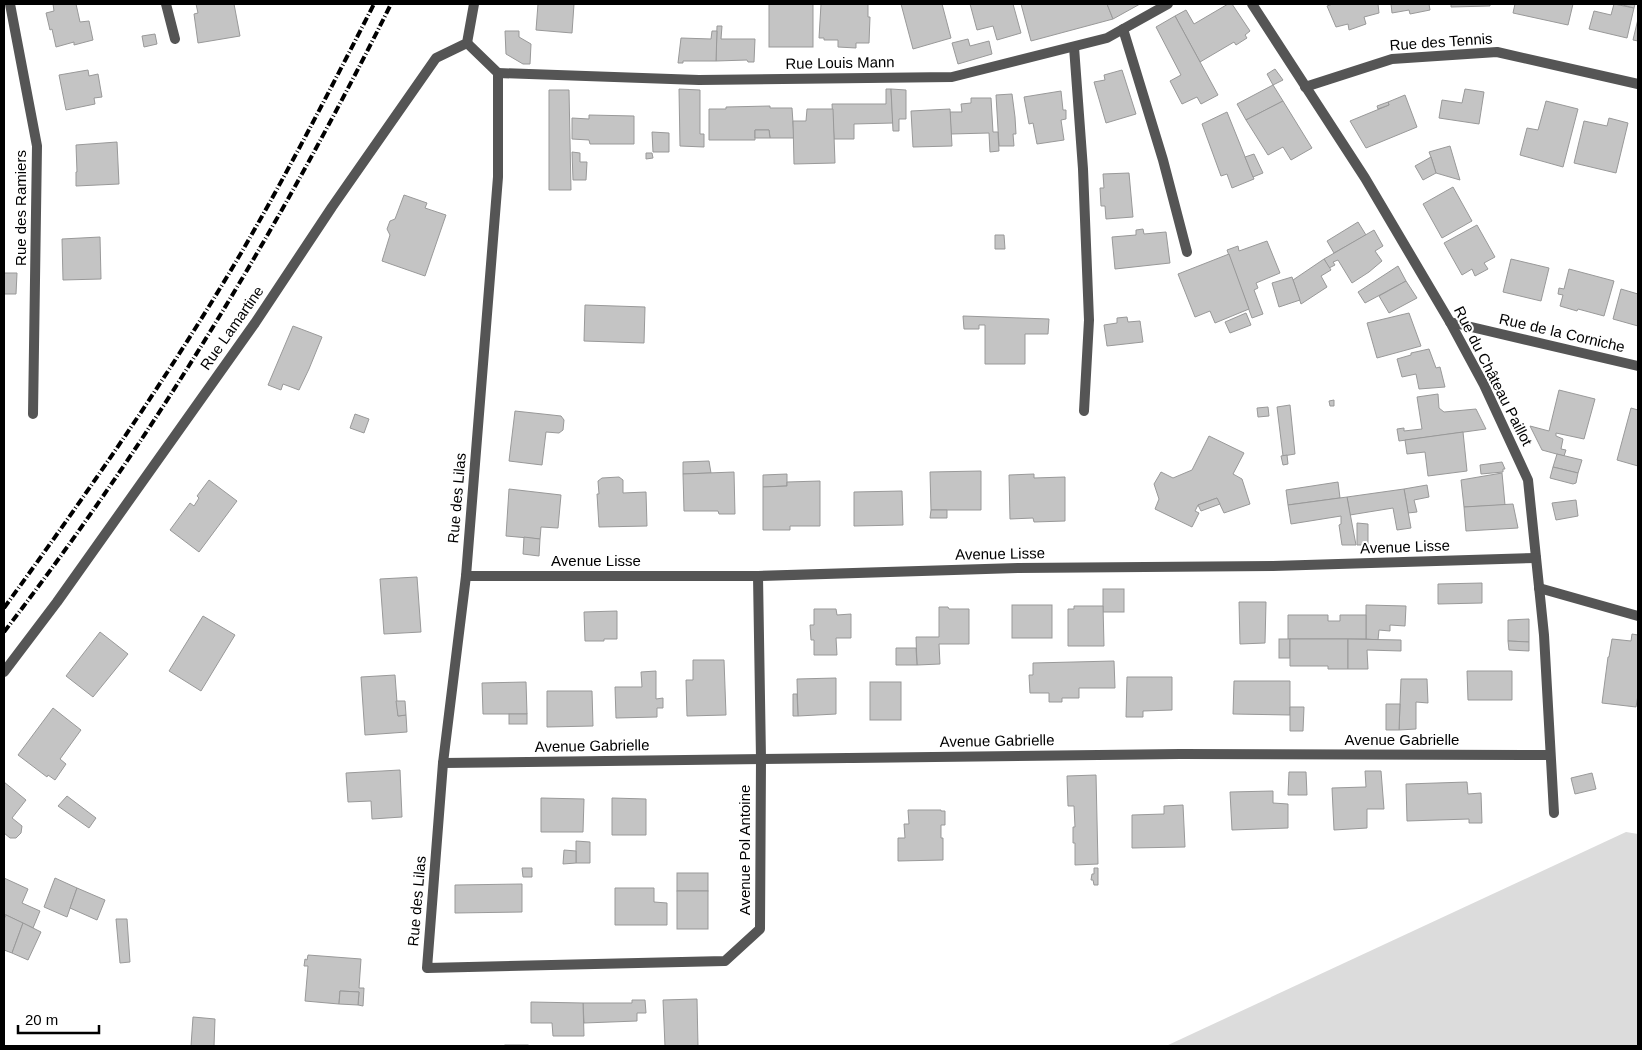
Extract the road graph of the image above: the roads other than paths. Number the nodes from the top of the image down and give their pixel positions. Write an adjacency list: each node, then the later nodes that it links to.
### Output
1 (10, 4): 17 (street, Rue des Ramiers)
2 (166, 4): 7 (street)
3 (474, 4): 8 (street)
4 (1168, 4): 6 (street, Rue Louis Mann)
5 (1252, 4): 12 (street, Rue du Château Paillot)
6 (1123, 29): 9 (street, Rue Louis Mann); 13 (street)
7 (175, 39)
8 (467, 43): 10 (street); 23 (street, Rue Lamartine)
9 (1074, 47): 10 (street, Rue Louis Mann); 16 (street)
10 (498, 73): 19 (street, Rue des Lilas)
11 (1638, 84): 12 (street, Rue des Tennis)
12 (1306, 87): 14 (street, Rue du Château Paillot)
13 (1187, 252)
14 (1450, 322): 15 (street, Rue de la Corniche); 18 (street, Rue du Château Paillot)
15 (1638, 366)
16 (1084, 411)
17 (33, 414)
18 (1536, 558): 20 (street, Avenue Lisse); 21 (street, Rue du Château Paillot)
19 (466, 576): 20 (street, Avenue Lisse); 26 (street, Rue des Lilas)
20 (758, 576): 25 (street, Avenue Pol Antoine)
21 (1539, 588): 22 (street); 24 (street, Rue du Château Paillot)
22 (1638, 616)
23 (4, 672)
24 (1550, 755): 25 (street, Avenue Gabrielle); 27 (street, Rue du Château Paillot)
25 (761, 759): 26 (street, Avenue Gabrielle); 28 (street, Avenue Pol Antoine)
26 (444, 763): 28 (street, Rue des Lilas)
27 (1554, 813)
28 (427, 968)

